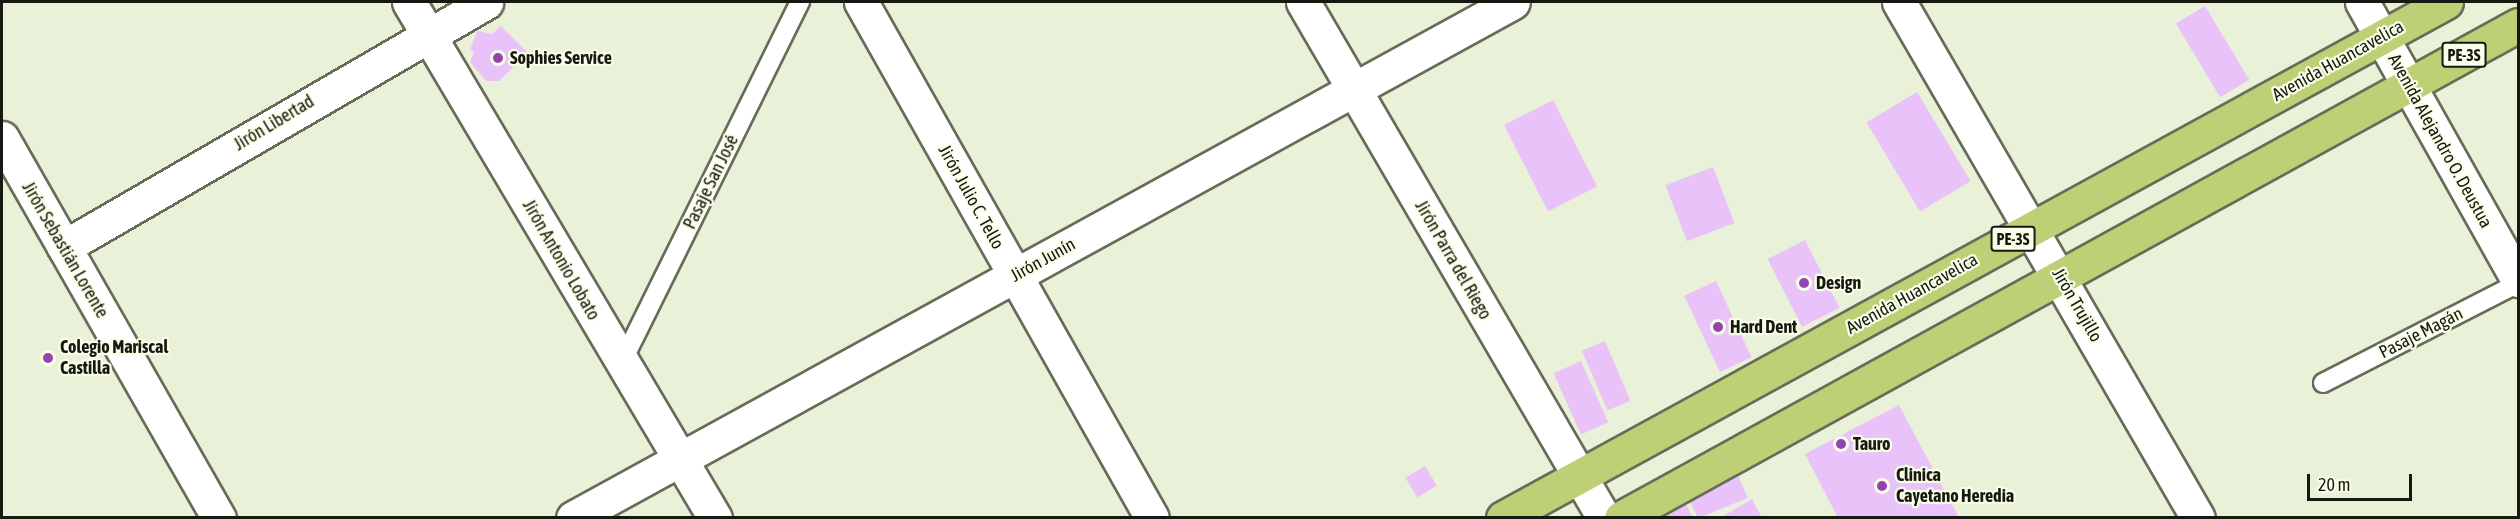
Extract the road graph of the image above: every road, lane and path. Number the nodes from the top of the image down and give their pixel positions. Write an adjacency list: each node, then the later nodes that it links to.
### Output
1 (409, 2): 11 (street, Jirón Antonio Lobato)
2 (486, 2): 11 (street, Jirón Libertad)
3 (800, 2): 21 (lane, Pasaje San José)
4 (861, 2): 18 (street, Jirón Julio C. Tello)
5 (1303, 2): 14 (street, Jirón Parra del Riego)
6 (1513, 2): 14 (street, Jirón Junín)
7 (2362, 2): 12 (street, Avenida Alejandro O. Deustua)
8 (2446, 2): 12 (highway, Avenida Huancavelica / PE-3S)
9 (1906, 4): 16 (street, Jirón Trujillo)
10 (2518, 25): 13 (highway, PE-3S)
11 (427, 32): 17 (street, Jirón Libertad); 21 (street, Jirón Antonio Lobato)
12 (2382, 37): 13 (street, Avenida Alejandro O. Deustua); 16 (highway, Avenida Huancavelica / PE-3S)
13 (2409, 86): 19 (highway, PE-3S); 20 (street, Avenida Alejandro O. Deustua)
14 (1354, 89): 18 (street, Jirón Junín); 24 (street, Jirón Parra del Riego)
15 (2, 138): 17 (street, Jirón Sebastián Lorente)
16 (2033, 228): 19 (street, Jirón Trujillo); 24 (highway, Avenida Huancavelica / PE-3S)
17 (64, 247): 25 (street, Jirón Sebastián Lorente)
18 (1015, 275): 23 (street, Jirón Junín); 28 (street, Jirón Julio C. Tello)
19 (2062, 279): 31 (highway, PE-3S); 32 (street, Jirón Trujillo)
20 (2518, 281): 22 (lane, Pasaje Magán)
21 (622, 362): 23 (street, Jirón Antonio Lobato)
22 (2323, 383)
23 (680, 459): 26 (street, Jirón Junín); 27 (street, Jirón Antonio Lobato)
24 (1580, 476): 29 (highway, Avenida Huancavelica / PE-3S); 30 (street, Jirón Parra del Riego)
25 (219, 518)
26 (573, 518)
27 (715, 518)
28 (1152, 518)
29 (1503, 518)
30 (1604, 518)
31 (1621, 518)
32 (2198, 518)

